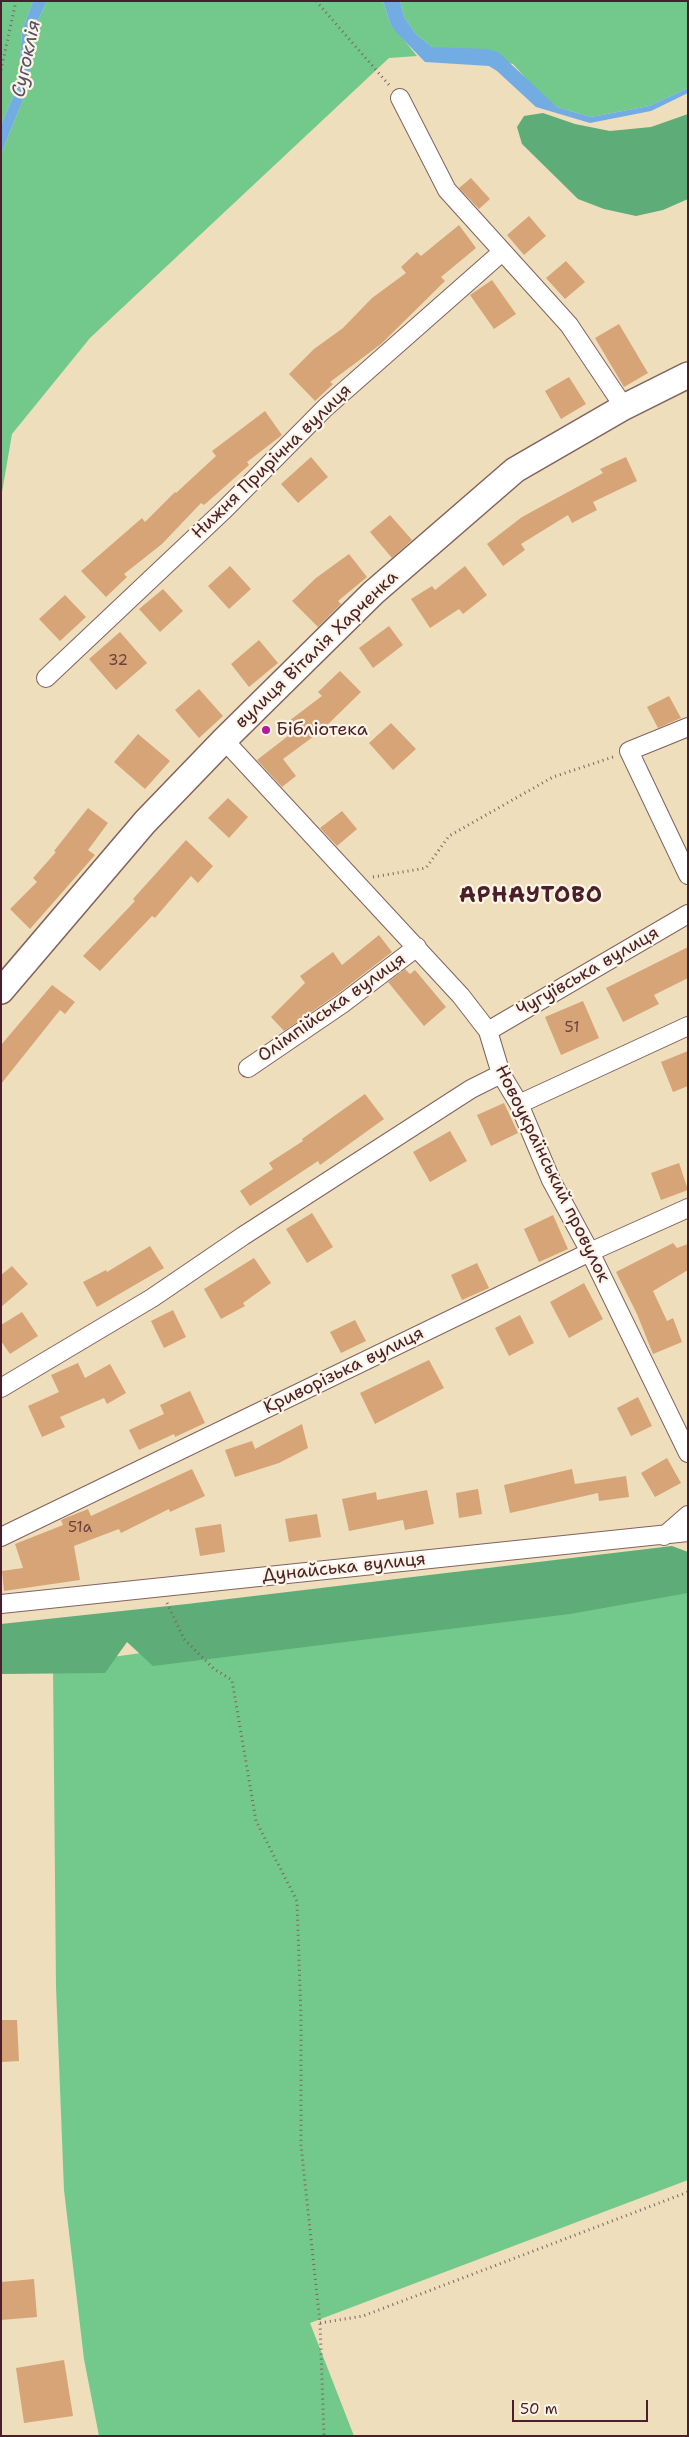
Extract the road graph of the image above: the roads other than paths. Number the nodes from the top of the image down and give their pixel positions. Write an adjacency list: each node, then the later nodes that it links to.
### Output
1 (400, 98): 2 (street)
2 (502, 252): 4 (street); 5 (street, Нижня Прирічна вулиця)
3 (688, 375): 4 (street, вулиця Віталія Харченка)
4 (624, 407): 7 (street, вулиця Віталія Харченка)
5 (46, 678)
6 (688, 727): 8 (street)
7 (224, 740): 10 (street, Новоукраїнський провулок); 11 (street, вулиця Віталія Харченка)
8 (688, 875)
9 (688, 914): 13 (street, Чугуївська вулиця)
10 (416, 947): 13 (street, Новоукраїнський провулок); 14 (street, Олімпійська вулиця)
11 (1, 991)
12 (688, 1026): 16 (street)
13 (488, 1031): 15 (street, Новоукраїнський провулок)
14 (248, 1068)
15 (501, 1074): 16 (street, Новоукраїнський провулок); 19 (street)
16 (519, 1104): 18 (street, Новоукраїнський провулок)
17 (688, 1208): 18 (street, Криворізька вулиця)
18 (590, 1252): 20 (street, Новоукраїнський провулок); 24 (street, Криворізька вулиця)
19 (1, 1388)
20 (688, 1454)
21 (688, 1515): 23 (street)
22 (688, 1532): 23 (street, Дунайська вулиця)
23 (664, 1536): 25 (street, Дунайська вулиця)
24 (1, 1537)
25 (1, 1604)

